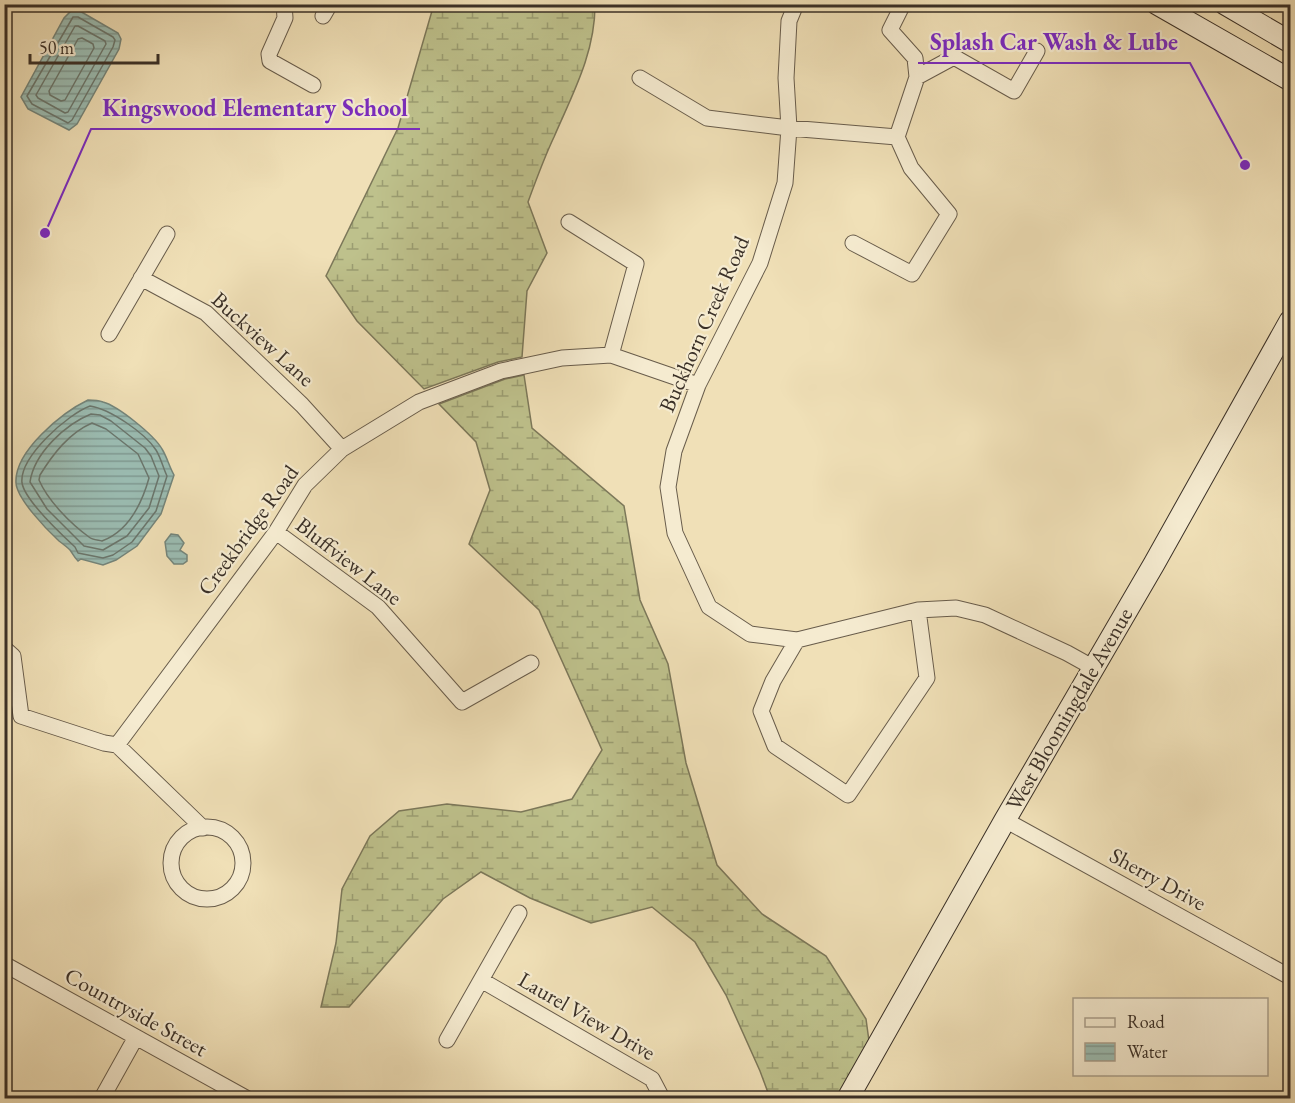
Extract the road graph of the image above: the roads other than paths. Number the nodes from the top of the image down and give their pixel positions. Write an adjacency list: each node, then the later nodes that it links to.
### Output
1 (284, 4): 11 (street)
2 (796, 4): 12 (street, Buckhorn Creek Road)
3 (903, 4): 8 (street)
4 (1157, 4): 10 (main road)
5 (1225, 4): 6 (main road)
6 (1290, 42)
7 (1037, 51): 8 (street)
8 (917, 76): 13 (street)
9 (640, 78): 12 (street)
10 (1290, 80)
11 (313, 85)
12 (789, 128): 13 (street); 21 (street, Buckhorn Creek Road)
13 (897, 137): 16 (street)
14 (569, 222): 20 (street)
15 (166, 234): 17 (street)
16 (853, 243)
17 (141, 278): 19 (street); 22 (street, Buckview Lane)
18 (1290, 321): 28 (main road, West Bloomingdale Avenue)
19 (109, 334)
20 (611, 355): 21 (street, Creekbridge Road); 22 (street, Creekbridge Road)
21 (698, 385): 25 (street, Buckhorn Creek Road)
22 (342, 449): 23 (street, Creekbridge Road)
23 (276, 532): 27 (street, Bluffview Lane); 29 (street, Creekbridge Road)
24 (918, 610): 25 (street, Buckhorn Creek Road); 25 (street); 28 (street, Buckhorn Creek Road)
25 (797, 640)
26 (4, 648): 29 (street)
27 (531, 663)
28 (1094, 668): 30 (main road, West Bloomingdale Avenue)
29 (117, 745): 31 (street)
30 (1005, 820): 34 (street, Sherry Drive); 41 (main road, West Bloomingdale Avenue)
31 (203, 828): 31 (street)
32 (519, 913): 35 (street)
33 (4, 964): 36 (street, Countryside Street)
34 (1290, 977)
35 (481, 980): 37 (street); 40 (street, Laurel View Drive)
36 (136, 1037): 38 (street); 39 (street, Countryside Street)
37 (447, 1040)
38 (102, 1098)
39 (246, 1098)
40 (662, 1098)
41 (848, 1098)

